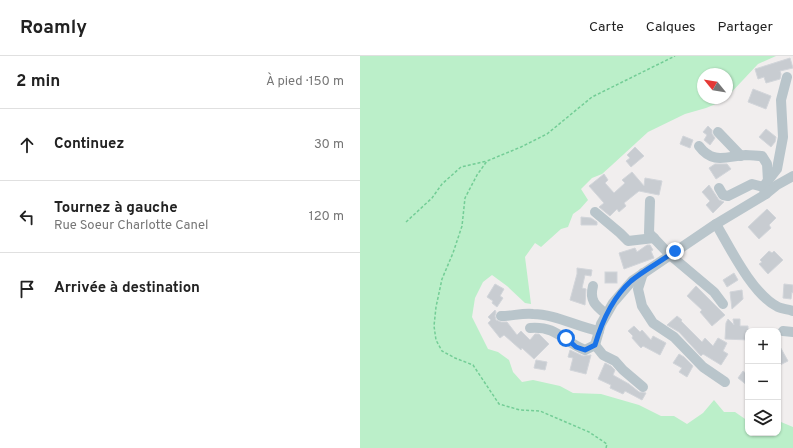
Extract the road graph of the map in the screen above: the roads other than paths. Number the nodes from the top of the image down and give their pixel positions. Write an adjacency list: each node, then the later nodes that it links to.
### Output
1 (787, 77): 6 (street)
2 (718, 132): 4 (street)
3 (699, 146): 4 (street)
4 (741, 156): 6 (street)
5 (793, 176): 6 (street)
6 (766, 187): 7 (street); 10 (street)
7 (719, 188)
8 (650, 201): 11 (street)
9 (595, 212): 11 (street)
10 (716, 224): 12 (street); 16 (street)
11 (654, 238): 12 (street)
12 (670, 255): 13 (street); 15 (street)
13 (643, 273): 17 (street); 24 (street)
14 (592, 286): 17 (street)
15 (723, 304)
16 (793, 310)
17 (606, 314): 20 (street)
18 (501, 316): 20 (street)
19 (530, 328): 23 (street)
20 (599, 331): 23 (street)
21 (782, 331): 22 (street)
22 (793, 332)
23 (595, 345): 25 (street)
24 (725, 382)
25 (643, 387)

